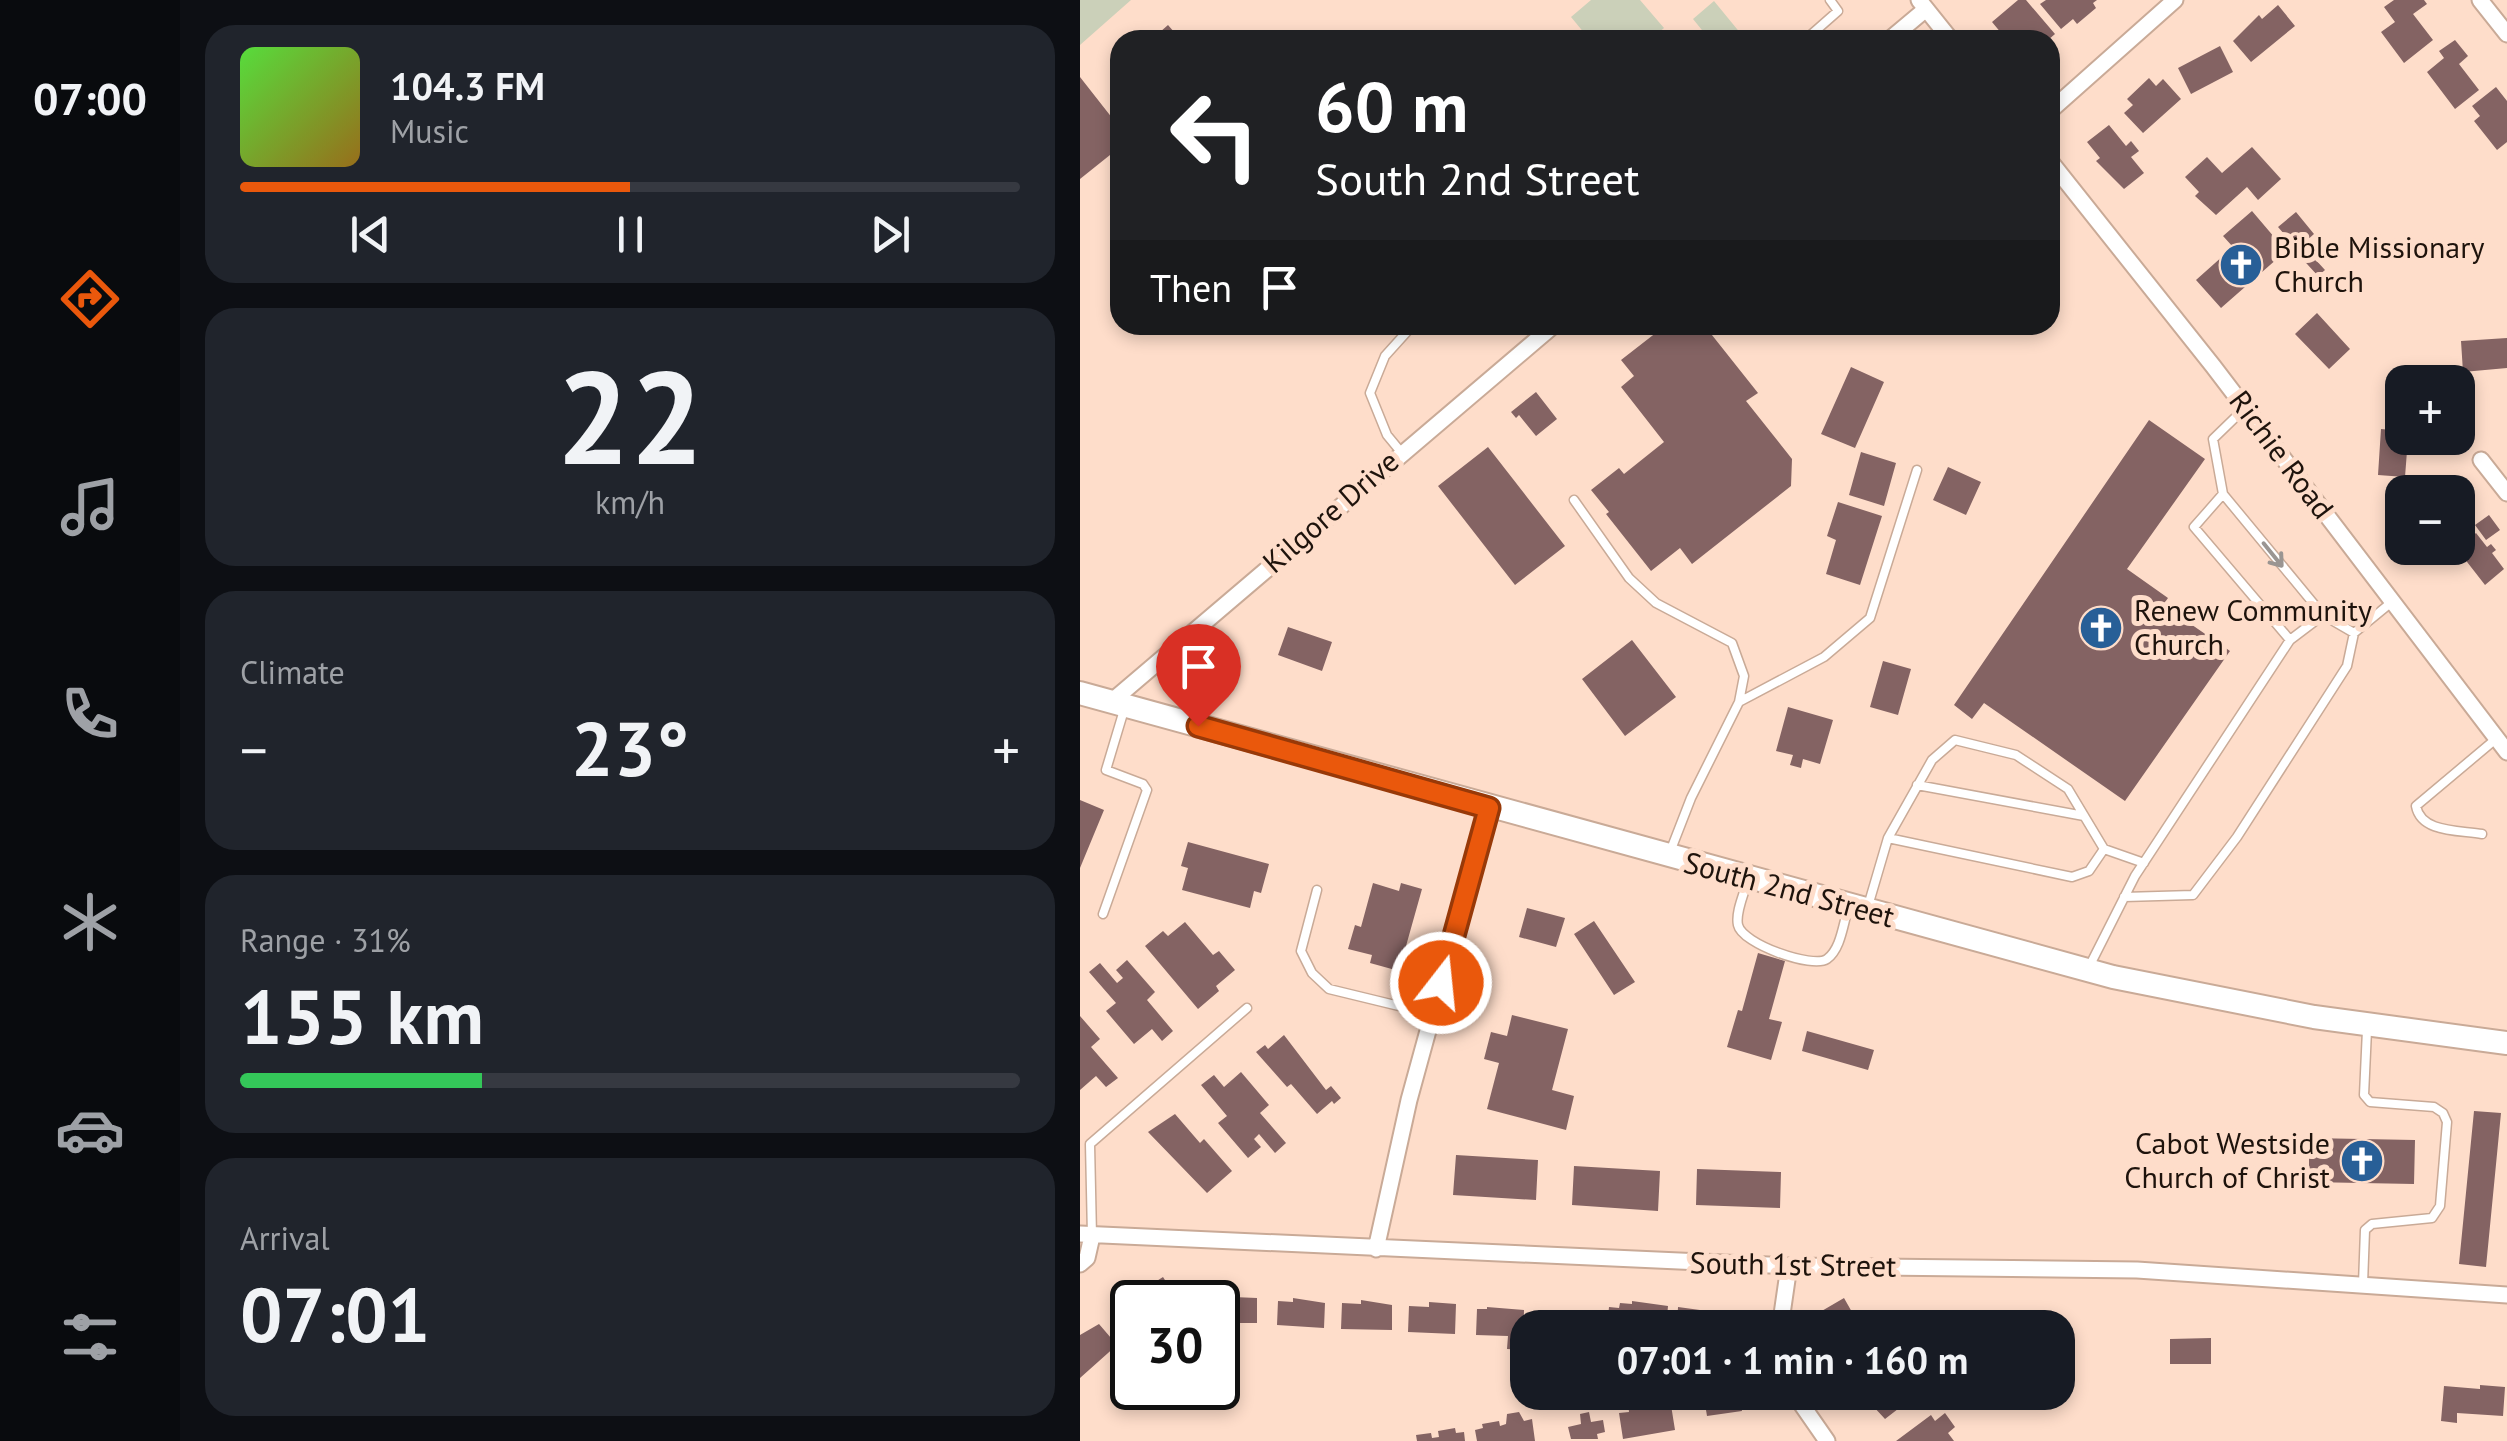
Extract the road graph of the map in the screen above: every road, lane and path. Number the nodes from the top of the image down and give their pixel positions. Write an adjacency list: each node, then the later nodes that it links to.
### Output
1 (1830, 0): 5 (lane)
2 (2175, 0): 9 (street)
3 (2480, 0): 8 (street)
4 (1922, 5): 6 (street); 7 (street)
5 (1816, 30)
6 (1898, 30)
7 (1943, 30)
8 (2507, 34)
9 (2060, 102)
10 (2060, 174): 13 (street, Richie Road)
11 (1404, 335): 14 (lane)
12 (1542, 335): 14 (street, Kilgore Drive)
13 (2244, 408): 18 (lane); 20 (street, Richie Road)
14 (1401, 452): 26 (street, Kilgore Drive)
15 (2482, 460): 17 (street)
16 (1917, 470): 25 (lane)
17 (2507, 493)
18 (2223, 494): 21 (lane, one-way to 21); 23 (lane)
19 (1574, 500): 25 (lane)
20 (2393, 601): 22 (lane); 27 (street, Richie Road)
21 (2322, 615): 22 (lane); 23 (lane)
22 (2354, 632): 38 (lane)
23 (2290, 640): 35 (lane)
24 (1080, 693): 26 (main road, South 2nd Street)
25 (1740, 702): 34 (lane)
26 (1118, 704): 29 (main road, South 2nd Street); 40 (lane)
27 (2502, 745): 31 (lane)
28 (1917, 785): 30 (lane); 30 (lane); 32 (lane)
29 (1489, 808): 34 (main road, South 2nd Street); 43 (street)
30 (2084, 816): 33 (lane)
31 (2482, 834)
32 (1888, 838): 33 (lane); 39 (lane)
33 (2104, 849): 35 (lane)
34 (1668, 857): 36 (main road, South 2nd Street)
35 (2144, 863): 38 (lane)
36 (1748, 879): 39 (main road, South 2nd Street); 39 (lane)
37 (1316, 890): 43 (lane)
38 (2124, 897): 41 (lane)
39 (1857, 908): 41 (main road, South 2nd Street)
40 (1103, 914)
41 (2087, 970): 44 (main road, South 2nd Street)
42 (1247, 1008): 46 (lane)
43 (1432, 1014): 47 (street)
44 (2367, 1025): 45 (main road, South 2nd Street); 50 (lane)
45 (2507, 1043)
46 (1086, 1235): 47 (street, South 1st Street); 48 (street)
47 (1376, 1249): 49 (street, South 1st Street)
48 (1080, 1264)
49 (1788, 1266): 50 (street, South 1st Street); 52 (street)
50 (2363, 1285): 51 (street, South 1st Street)
51 (2507, 1295)
52 (1782, 1310)
53 (1805, 1410): 54 (street)
54 (1827, 1441)

